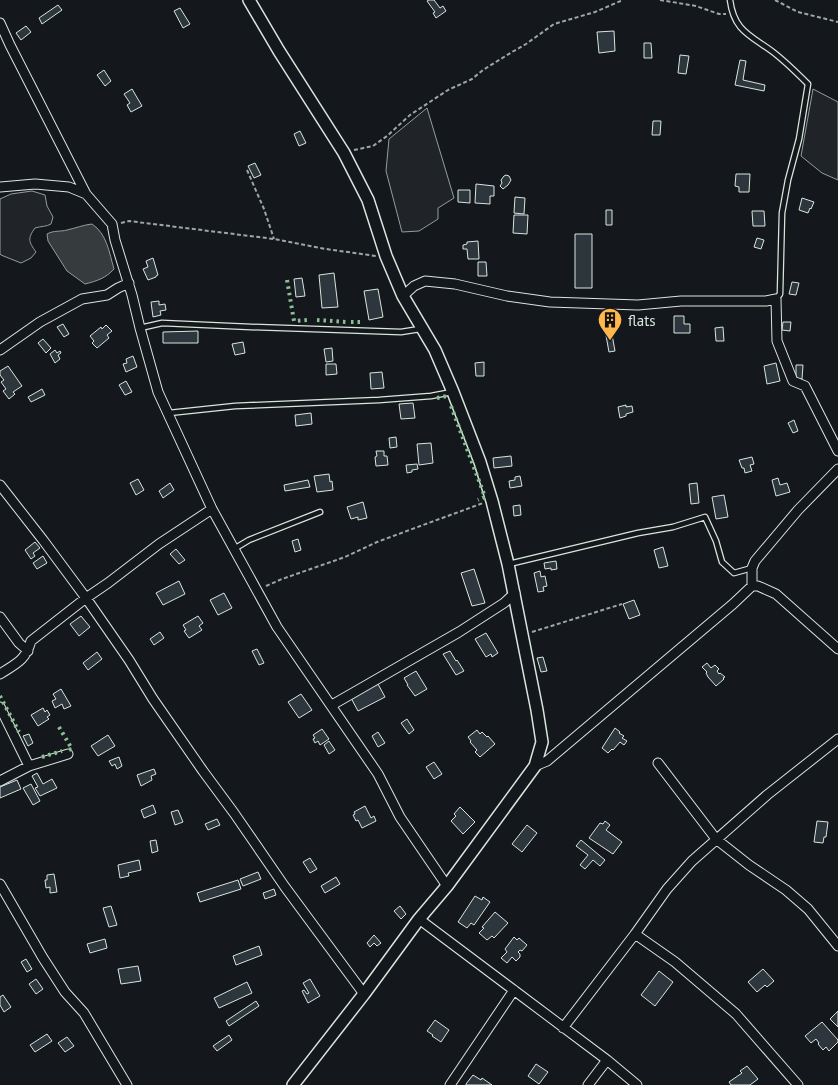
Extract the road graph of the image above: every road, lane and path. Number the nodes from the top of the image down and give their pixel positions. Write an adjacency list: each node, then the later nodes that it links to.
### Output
1 (249, 0): 9 (street)
2 (623, 0): 9 (path)
3 (660, 0): 6 (path)
4 (730, 0): 6 (lane)
5 (775, 0): 7 (path)
6 (732, 14): 18 (lane)
7 (838, 22)
8 (0, 24): 12 (street)
9 (344, 153): 15 (street)
10 (247, 170): 14 (path)
11 (0, 187): 12 (street)
12 (86, 194): 13 (street)
13 (112, 224): 14 (path); 16 (street)
14 (274, 239): 15 (path)
15 (386, 256): 17 (street)
16 (128, 283): 19 (street); 21 (street)
17 (403, 296): 18 (street); 20 (street)
18 (776, 299): 24 (street)
19 (140, 328): 20 (lane); 23 (street)
20 (423, 328): 22 (street)
21 (0, 350)
22 (453, 392): 23 (lane); 27 (street)
23 (167, 413): 28 (street)
24 (838, 451)
25 (838, 468): 32 (street)
26 (0, 485): 36 (street)
27 (492, 501): 31 (street); 34 (path)
28 (212, 509): 30 (street); 36 (street)
29 (320, 512): 30 (lane)
30 (234, 549): 34 (street)
31 (508, 564): 32 (lane); 35 (street)
32 (752, 568): 33 (street)
33 (752, 586): 40 (street); 49 (street)
34 (257, 590): 43 (street)
35 (515, 593): 39 (street); 43 (street)
36 (86, 598): 41 (street); 58 (street)
37 (622, 604): 39 (path)
38 (0, 617): 41 (street)
39 (522, 635): 49 (street)
40 (838, 649)
41 (28, 651): 42 (street)
42 (0, 674)
43 (332, 705): 53 (street)
44 (0, 707): 48 (street)
45 (838, 739): 51 (street)
46 (68, 754): 48 (street)
47 (658, 763): 51 (street)
48 (29, 766): 50 (street)
49 (535, 766): 53 (street)
50 (0, 781)
51 (716, 839): 55 (street); 56 (street)
52 (0, 884): 61 (street)
53 (447, 886): 54 (street)
54 (419, 919): 57 (street); 58 (street)
55 (635, 934): 59 (street); 66 (street)
56 (838, 946)
57 (514, 990): 59 (street); 63 (street)
58 (364, 994): 62 (street)
59 (563, 1028): 60 (street)
60 (607, 1060): 64 (street); 65 (street)
61 (127, 1085)
62 (293, 1085)
63 (450, 1085)
64 (588, 1085)
65 (638, 1085)
66 (798, 1085)

